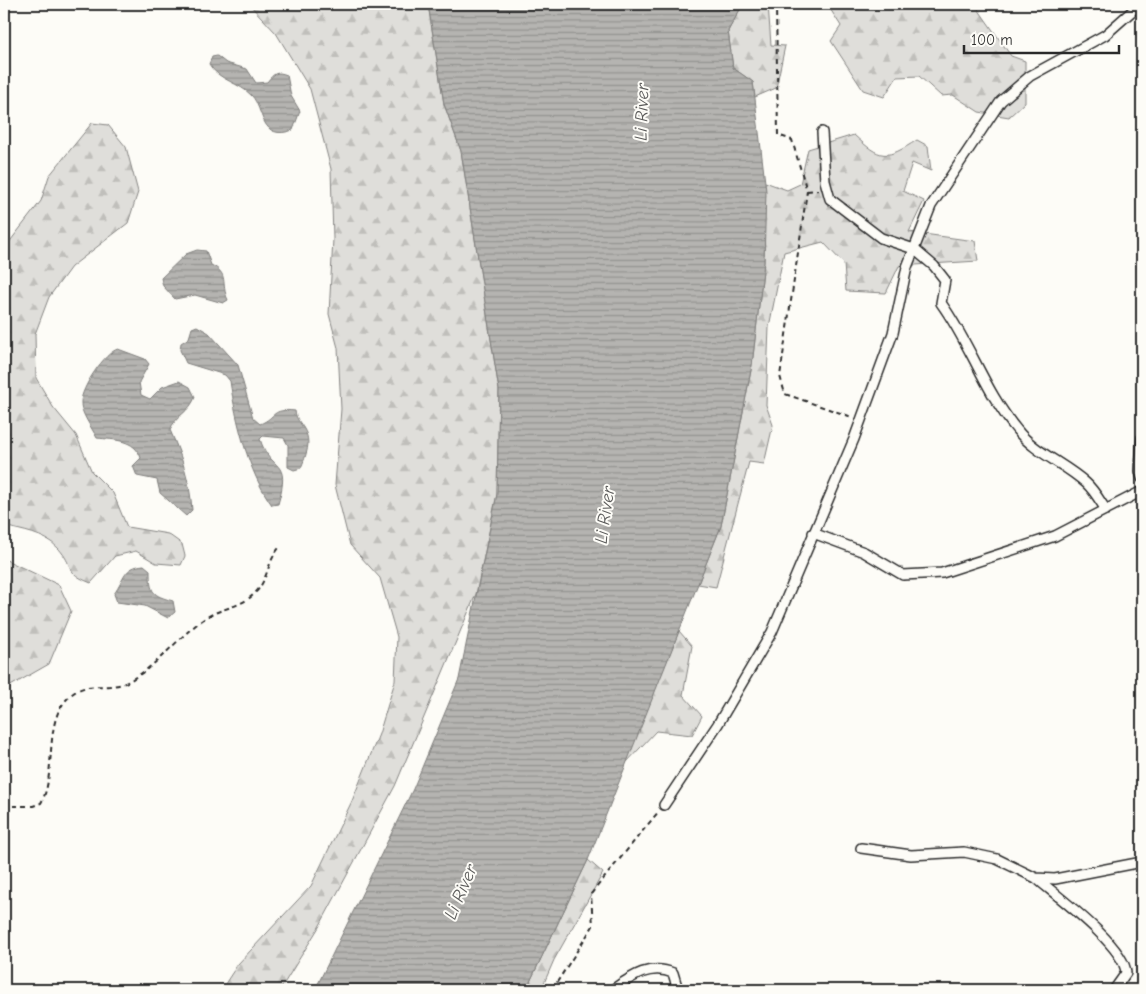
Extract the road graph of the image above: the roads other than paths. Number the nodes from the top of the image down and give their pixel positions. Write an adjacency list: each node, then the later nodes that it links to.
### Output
1 (1140, 4): 3 (street)
2 (822, 132): 3 (street)
3 (914, 249): 7 (street); 8 (street)
4 (1142, 438): 5 (street)
5 (1142, 478)
6 (1142, 491): 7 (street)
7 (1106, 510): 8 (street)
8 (813, 534): 9 (street)
9 (664, 806)
10 (861, 848): 12 (street)
11 (1142, 862): 12 (street)
12 (1036, 878): 15 (street)
13 (612, 990): 14 (street)
14 (678, 990)
15 (1114, 990)

